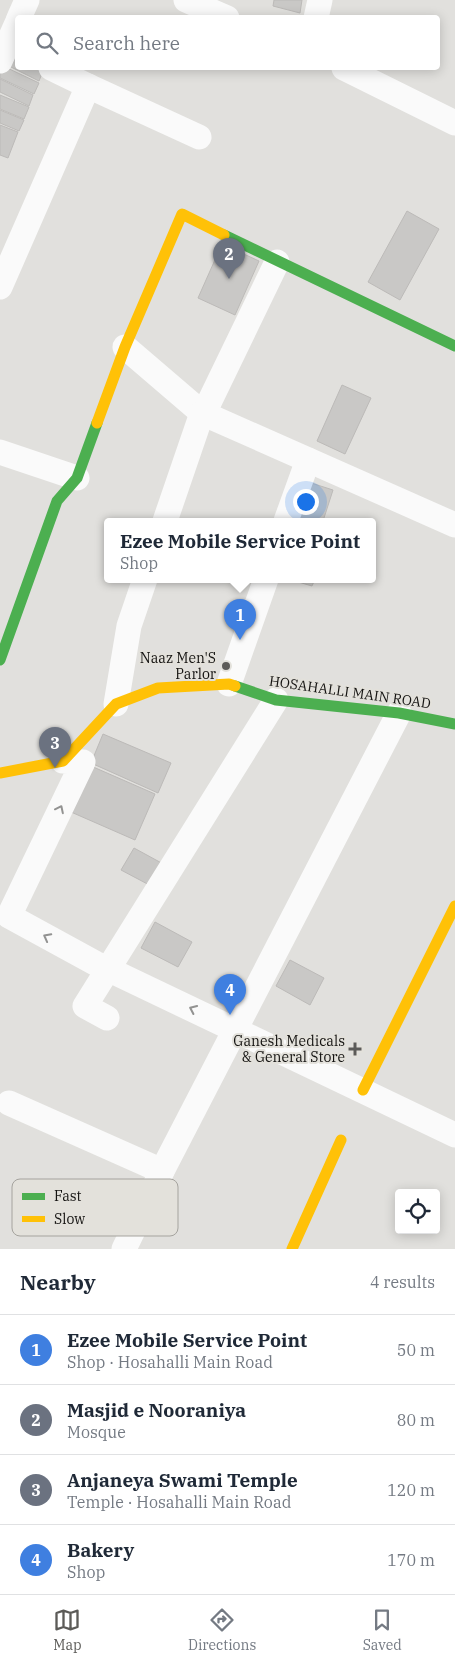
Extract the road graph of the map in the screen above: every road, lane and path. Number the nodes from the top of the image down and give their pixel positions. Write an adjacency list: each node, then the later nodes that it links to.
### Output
1 (27, 0): 4 (street)
2 (186, 0): 5 (street)
3 (320, 0): 6 (street)
4 (20, 15)
5 (220, 15)
6 (317, 15)
7 (15, 28): 8 (street)
8 (6, 49)
9 (55, 70): 11 (street)
10 (348, 70): 12 (street)
11 (88, 86): 13 (street); 15 (street)
12 (455, 123)
13 (199, 137)
14 (277, 262): 16 (street); 17 (street); 18 (street)
15 (0, 287)
16 (455, 346)
17 (125, 347): 18 (street); 21 (street)
18 (202, 413): 20 (street); 22 (street)
19 (0, 452): 21 (street)
20 (308, 460): 23 (street); 24 (street)
21 (77, 478): 27 (street)
22 (166, 518)
23 (287, 518)
24 (455, 525)
25 (144, 583): 30 (street)
26 (265, 583): 28 (street)
27 (0, 660)
28 (229, 684): 29 (street, HOSAHALLI MAIN ROAD); 30 (street, HOSAHALLI MAIN ROAD)
29 (276, 700): 31 (street, HOSAHALLI MAIN ROAD); 37 (street)
30 (116, 704): 33 (street, HOSAHALLI MAIN ROAD)
31 (399, 713): 32 (street, HOSAHALLI MAIN ROAD); 39 (street)
32 (455, 724)
33 (63, 761): 34 (street); 36 (street, one-way to 33)
34 (0, 773)
35 (455, 906): 40 (street)
36 (4, 924): 37 (street, one-way to 36)
37 (109, 969): 38 (street); 39 (street, one-way to 37)
38 (107, 1018)
39 (236, 1030): 40 (street); 44 (street)
40 (364, 1090): 42 (street)
41 (9, 1103): 44 (street)
42 (455, 1135)
43 (341, 1140): 48 (street)
44 (162, 1171): 45 (street)
45 (158, 1179)
46 (130, 1236): 47 (street)
47 (124, 1249)
48 (292, 1249)

